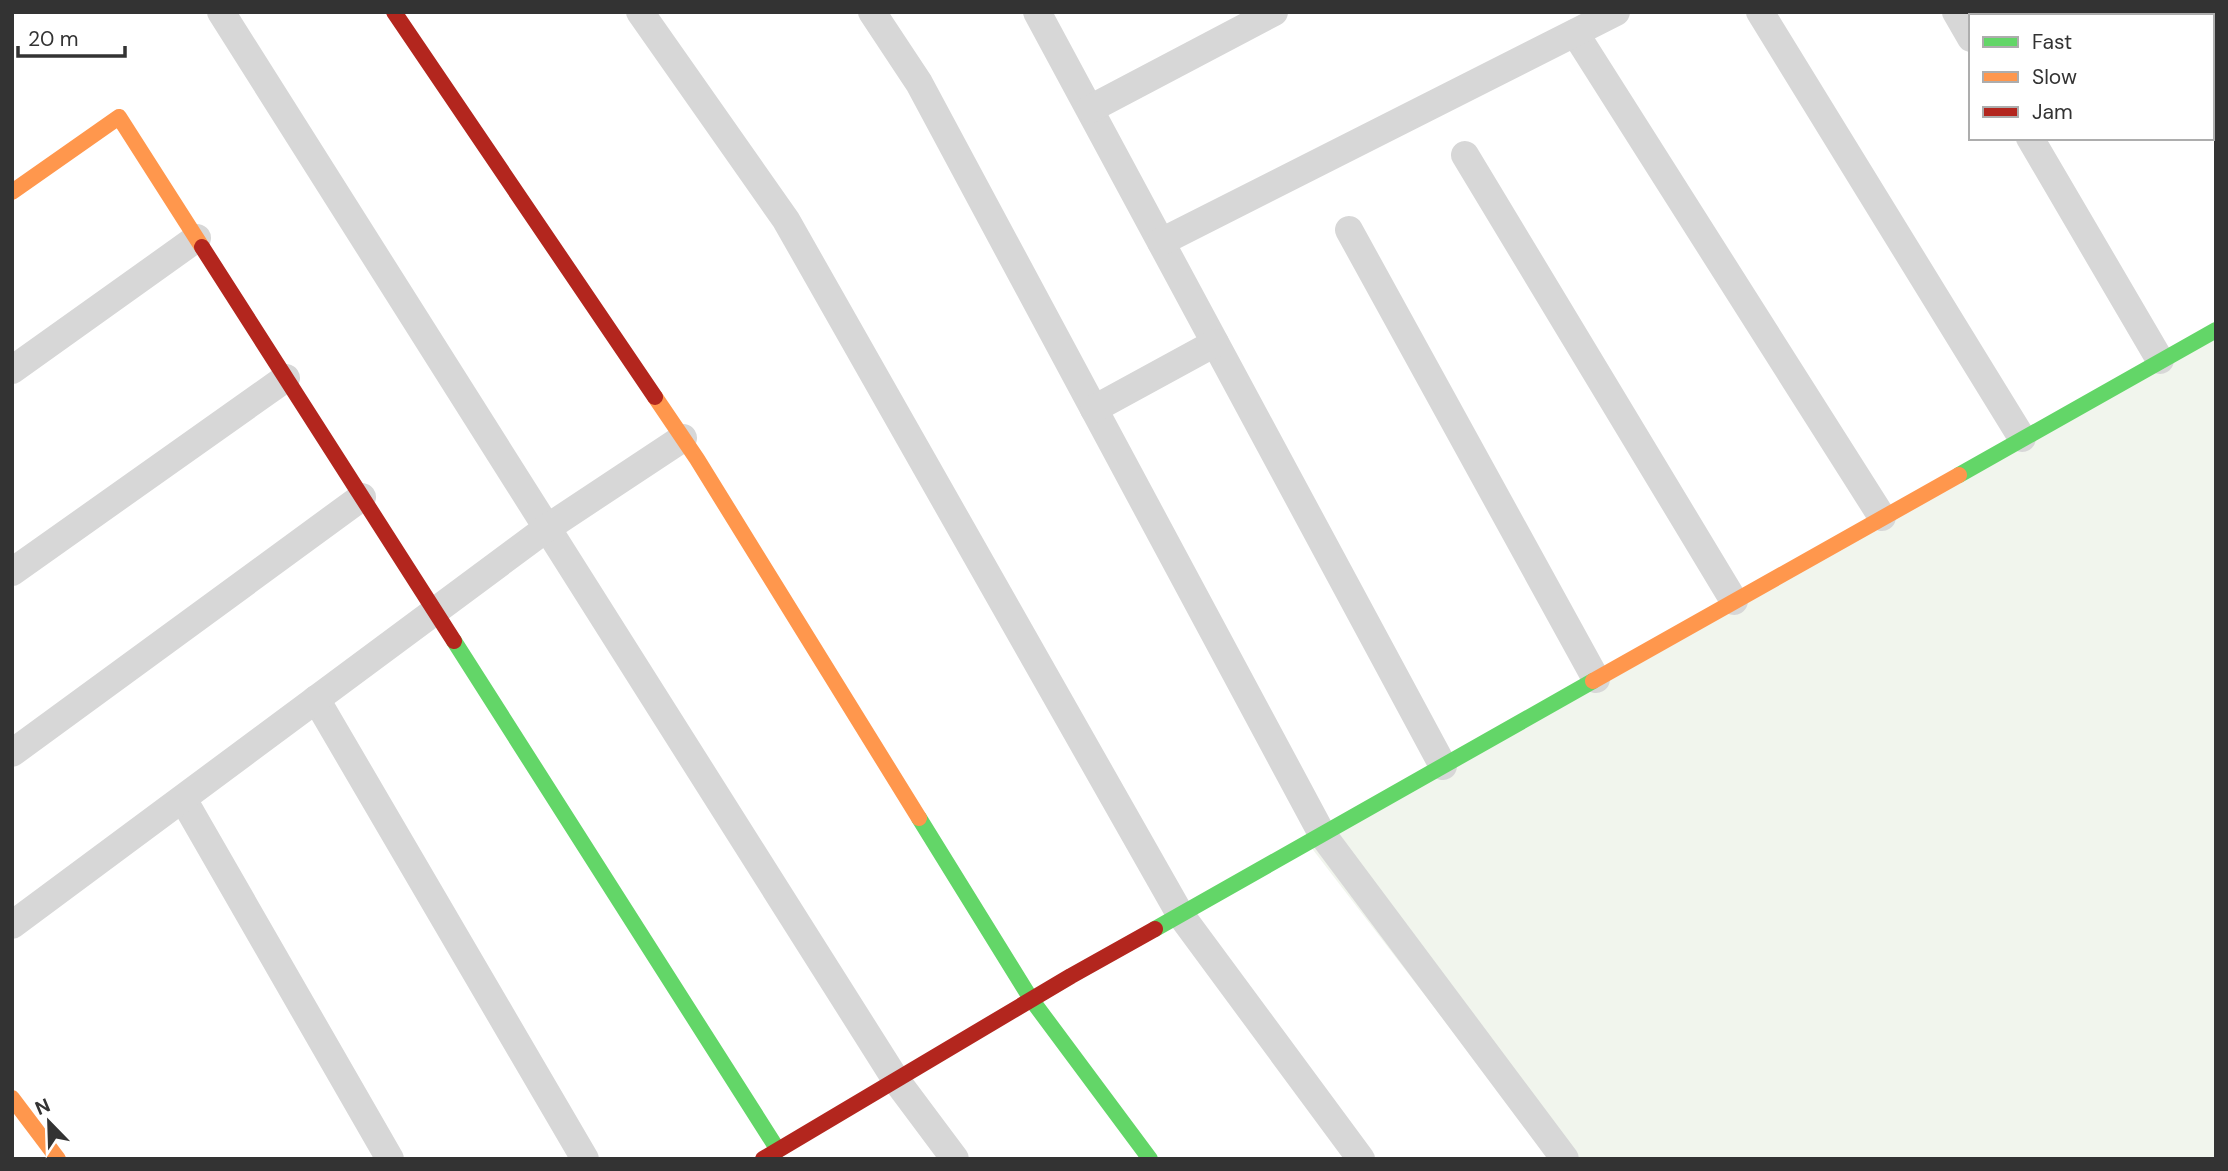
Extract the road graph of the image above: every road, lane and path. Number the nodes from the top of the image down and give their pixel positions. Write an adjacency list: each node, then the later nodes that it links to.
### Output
1 (221, 12): 29 (street)
2 (394, 12): 25 (street)
3 (640, 12): 39 (street)
4 (872, 12): 24 (street)
5 (1037, 12): 12 (street)
6 (1274, 12): 12 (street)
7 (1616, 12): 10 (street)
8 (1760, 12): 26 (street)
9 (1956, 12): 11 (street)
10 (1575, 33): 18 (street); 28 (street)
11 (1969, 35)
12 (1090, 109): 18 (street)
13 (2031, 140): 21 (street)
14 (1465, 155): 31 (street)
15 (12, 192): 17 (street)
16 (1349, 230): 33 (street)
17 (197, 238): 22 (street); 23 (street)
18 (1161, 242): 20 (street)
19 (2216, 330): 21 (street)
20 (1215, 343): 24 (street); 36 (street)
21 (2160, 360): 26 (street)
22 (12, 370)
23 (286, 378): 27 (street); 30 (street)
24 (1094, 409): 38 (street)
25 (683, 438): 29 (street); 41 (street)
26 (2022, 438): 28 (street)
27 (362, 497): 32 (street); 35 (street)
28 (1882, 517): 31 (street)
29 (547, 528): 32 (street); 42 (street)
30 (12, 572)
31 (1734, 601): 33 (street)
32 (434, 612): 34 (street); 44 (street)
33 (1596, 679): 36 (street)
34 (316, 699): 37 (street); 47 (street)
35 (12, 753)
36 (1443, 766): 38 (street)
37 (183, 799): 40 (street); 46 (street)
38 (1322, 834): 39 (street); 52 (street)
39 (1180, 914): 41 (street); 51 (street)
40 (12, 925)
41 (1031, 999): 42 (street); 50 (street)
42 (896, 1080): 44 (street); 49 (street)
43 (12, 1098): 45 (street)
44 (778, 1150): 48 (street)
45 (58, 1159)
46 (390, 1159)
47 (585, 1159)
48 (763, 1159)
49 (955, 1159)
50 (1150, 1159)
51 (1361, 1159)
52 (1565, 1159)

